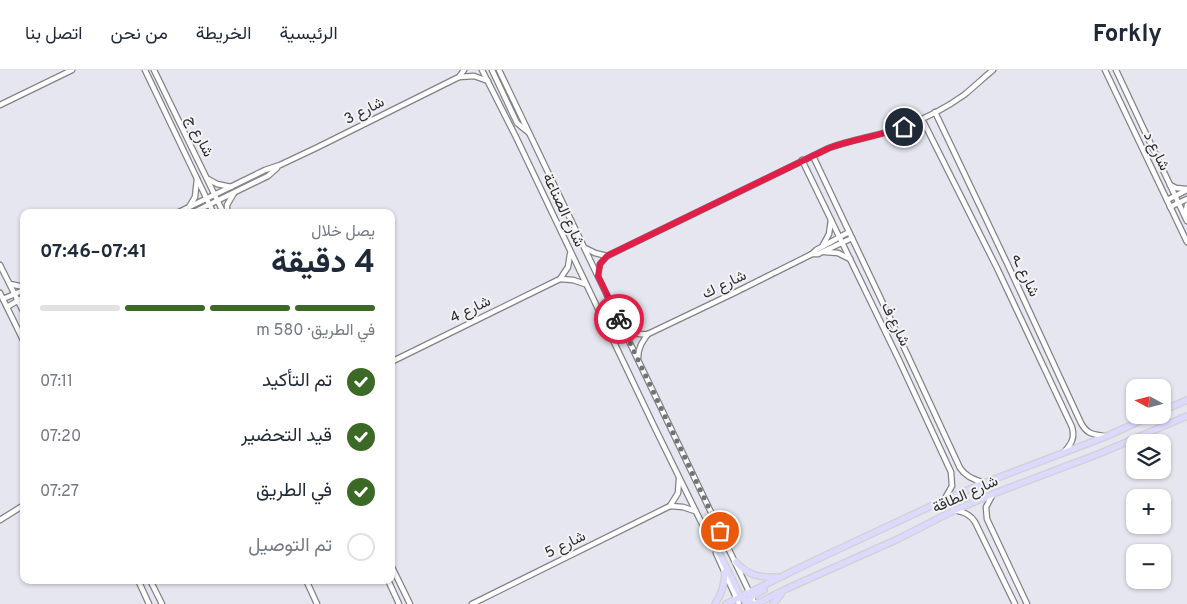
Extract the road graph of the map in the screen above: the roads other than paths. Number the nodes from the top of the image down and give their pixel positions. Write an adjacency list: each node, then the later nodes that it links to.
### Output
1 (73, 70): 13 (street)
2 (145, 70): 21 (street, شارع ج)
3 (154, 70): 20 (street, شارع ج)
4 (464, 70): 11 (street, شارع 3)
5 (482, 70): 12 (street, شارع الصناعة)
6 (492, 70): 16 (street)
7 (993, 70): 14 (street)
8 (1105, 70): 30 (street, شارع د)
9 (1116, 70): 22 (street, شارع د)
10 (500, 71): 16 (street, شارع الصناعة)
11 (458, 76): 12 (street); 19 (street, شارع 3)
12 (488, 81): 50 (street, شارع الصناعة)
13 (0, 104)
14 (935, 112): 15 (street); 53 (street, شارع ـه)
15 (922, 119): 17 (street); 55 (street, شارع ـه)
16 (529, 132): 48 (street, شارع الصناعة)
17 (813, 156): 18 (street); 43 (street, شارع ف)
18 (802, 160): 41 (street, شارع ف); 51 (street)
19 (280, 165): 23 (street, شارع 3); 25 (street, شارع 3)
20 (206, 177): 23 (street); 26 (street, شارع ج)
21 (197, 179): 28 (street, شارع ج); 36 (street)
22 (1170, 186): 24 (street); 27 (street, شارع د)
23 (232, 187): 26 (street, شارع 3)
24 (1187, 189): 27 (street)
25 (236, 192): 31 (street, شارع 3); 40 (street)
26 (215, 195): 28 (street, شارع 3); 31 (street, شارع ج)
27 (1175, 196): 30 (street); 32 (street, شارع د)
28 (207, 199): 33 (street, شارع ج); 36 (street, شارع 3)
29 (1187, 199): 32 (street)
30 (1167, 200): 35 (street, شارع د)
31 (218, 201): 33 (street, شارع 3); 39 (street, شارع ج)
32 (1178, 203): 35 (street); 42 (street, شارع د)
33 (210, 205): 37 (street, شارع 3); 38 (street, شارع ج)
34 (1187, 205): 42 (street)
35 (1170, 207): 46 (street, شارع د)
36 (188, 208)
37 (201, 209)
38 (212, 209)
39 (223, 209)
40 (226, 209)
41 (831, 218): 44 (street, شارع ف); 49 (street)
42 (1186, 219)
43 (849, 232): 44 (street, شارع ك); 45 (street, شارع ف)
44 (840, 237): 47 (street, شارع ف); 49 (street, شارع ك)
45 (852, 238): 47 (street, شارع ك); 71 (street, شارع ف)
46 (1187, 242)
47 (842, 243): 49 (street, شارع ك); 52 (street, شارع ف)
48 (585, 248): 51 (street); 56 (street, شارع الصناعة)
49 (822, 250): 52 (street); 70 (street, شارع ك)
50 (570, 253): 57 (street); 59 (street, شارع الصناعة)
51 (607, 256): 56 (street)
52 (851, 259): 73 (street, شارع ف)
53 (1007, 263): 55 (street); 79 (street, شارع ـه)
54 (0, 265): 58 (street)
55 (996, 268): 80 (street, شارع ـه)
56 (598, 276): 68 (street, شارع الصناعة)
57 (560, 279): 59 (street); 72 (street, شارع 4)
58 (10, 284): 60 (street); 63 (street)
59 (586, 284): 81 (street, شارع الصناعة)
60 (20, 287)
61 (20, 291): 63 (street)
62 (0, 293): 64 (street)
63 (15, 294): 64 (street); 65 (street)
64 (3, 300): 67 (street)
65 (18, 300): 66 (street); 67 (street)
66 (20, 304)
67 (7, 307): 69 (street)
68 (622, 325): 70 (street); 74 (street, شارع الصناعة)
69 (20, 334)
70 (648, 334): 74 (street)
71 (908, 356): 73 (street); 82 (street, شارع ف)
72 (395, 360)
73 (899, 360): 84 (street, شارع ف)
74 (639, 362): 91 (street, شارع الصناعة)
75 (1187, 400): 76 (main road)
76 (1171, 407)
77 (1187, 416): 83 (main road, شارع الطاقة)
78 (1133, 424): 79 (main road, شارع الطاقة)
79 (1105, 437): 80 (main road, شارع الطاقة)
80 (1065, 451): 82 (main road, شارع الطاقة)
81 (679, 477): 85 (street); 88 (street, شارع الصناعة)
82 (984, 483): 84 (main road, شارع الطاقة)
83 (993, 494): 87 (main road, شارع الطاقة); 113 (street)
84 (944, 500): 92 (main road, شارع الطاقة)
85 (670, 506): 88 (street); 107 (street, شارع 5)
86 (20, 508): 89 (street)
87 (955, 510): 100 (main road, شارع الطاقة); 112 (street)
88 (695, 511): 90 (street, شارع الصناعة)
89 (0, 520)
90 (705, 530): 93 (street, شارع الصناعة); 101 (main road)
91 (736, 562): 95 (main road); 101 (street, شارع الصناعة)
92 (807, 564): 95 (main road, شارع الطاقة); 101 (main road)
93 (725, 572): 101 (street, شارع الصناعة); 108 (main road)
94 (395, 573): 106 (street)
95 (782, 577): 101 (main road, شارع الطاقة)
96 (140, 584): 102 (street)
97 (152, 584): 103 (street)
98 (308, 584): 104 (street)
99 (390, 584): 105 (street)
100 (784, 590): 110 (main road, شارع الطاقة); 111 (main road)
101 (745, 601): 109 (main road, شارع الطاقة); 110 (main road)
102 (149, 604)
103 (162, 604)
104 (317, 604)
105 (399, 604)
106 (410, 604)
107 (472, 604)
108 (715, 604)
109 (726, 604)
110 (755, 604)
111 (773, 604)
112 (1015, 604)
113 (1027, 604)

